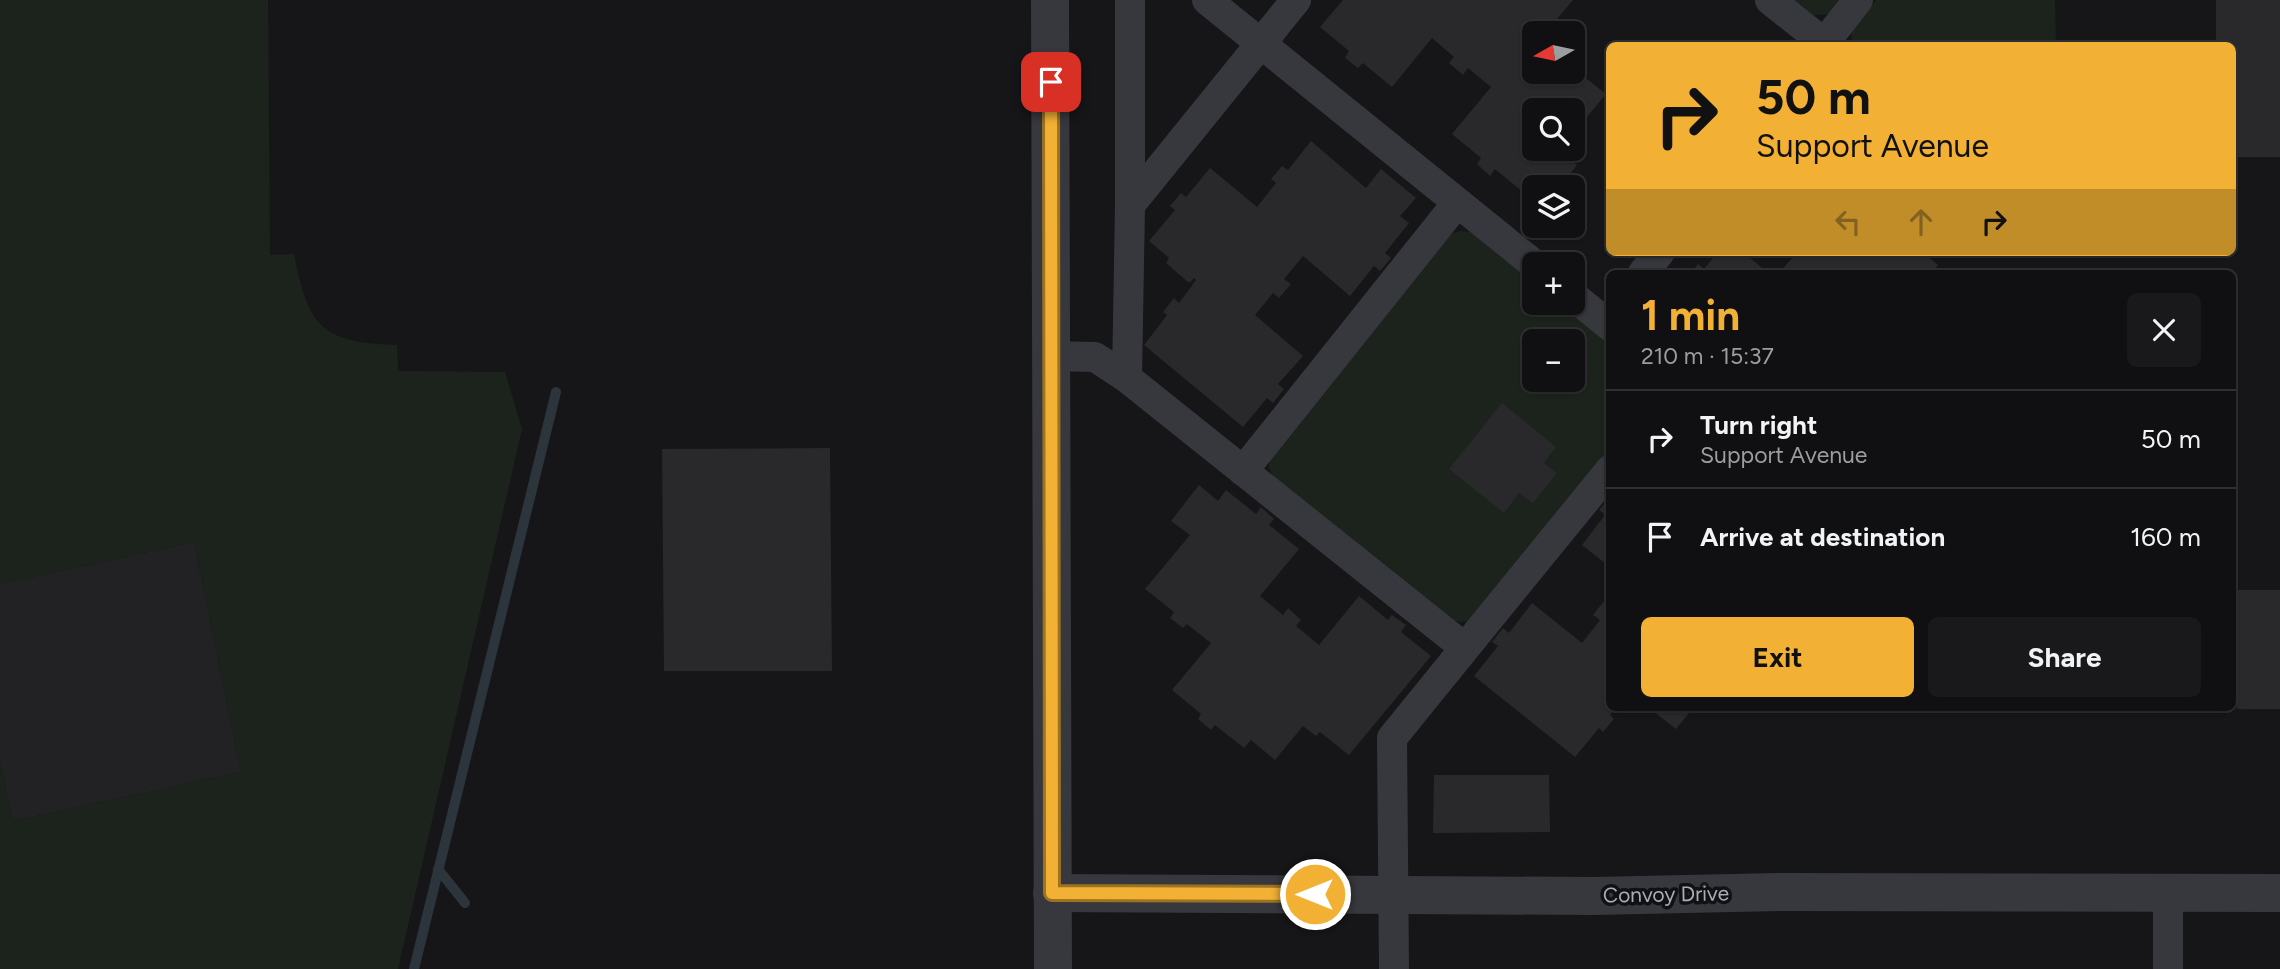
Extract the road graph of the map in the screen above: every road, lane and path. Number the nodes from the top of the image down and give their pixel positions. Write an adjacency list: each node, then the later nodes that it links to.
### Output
1 (1051, 0): 17 (street)
2 (1130, 0): 11 (street)
3 (1207, 0): 9 (street)
4 (1296, 0): 9 (street)
5 (1770, 0): 7 (street)
6 (1858, 0): 8 (street)
7 (1821, 42)
8 (1825, 42)
9 (1261, 43): 10 (street); 11 (street)
10 (1457, 202): 12 (street); 19 (street)
11 (1130, 205): 18 (street)
12 (1522, 254)
13 (1657, 256): 14 (street)
14 (1645, 270)
15 (1585, 305): 16 (street)
16 (1606, 320)
17 (1051, 356): 18 (street); 22 (street)
18 (1127, 378): 19 (street)
19 (1243, 471): 21 (street)
20 (1606, 475): 21 (street)
21 (1465, 648): 25 (street)
22 (1052, 893): 25 (street, Convoy Drive); 26 (street)
23 (2168, 893): 24 (street, Convoy Drive); 25 (street, Convoy Drive); 28 (street)
24 (2280, 893)
25 (1394, 894): 27 (street)
26 (1053, 969)
27 (1394, 969)
28 (2168, 969)

